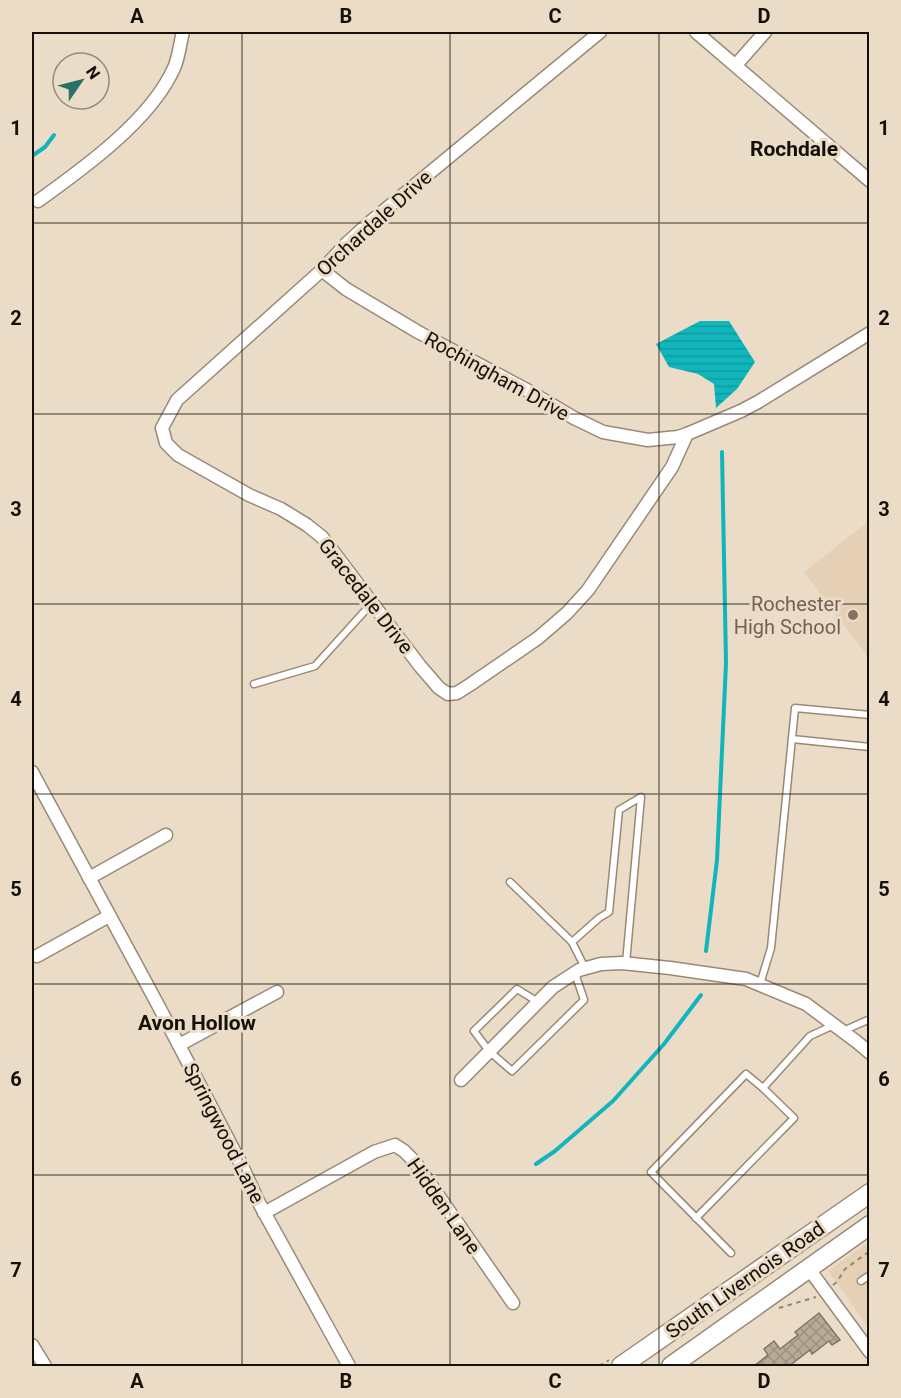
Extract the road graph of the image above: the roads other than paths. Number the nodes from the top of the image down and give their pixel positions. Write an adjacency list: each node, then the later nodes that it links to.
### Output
1 (183, 32): 7 (street)
2 (600, 32): 8 (street, Orchardale Drive)
3 (696, 32): 5 (street)
4 (765, 32): 5 (street)
5 (736, 65): 6 (street)
6 (870, 181)
7 (38, 201)
8 (322, 270): 10 (street, Orchardale Drive); 11 (street, Rochingham Drive)
9 (870, 333): 11 (street, Rochingham Drive)
10 (162, 428): 12 (street, Gracedale Drive)
11 (687, 434): 12 (street, Gracedale Drive)
12 (372, 603): 13 (lane)
13 (254, 684)
14 (870, 715): 15 (lane)
15 (792, 739): 16 (lane); 26 (lane)
16 (870, 747)
17 (32, 772): 19 (street, Springwood Lane)
18 (166, 835): 19 (street)
19 (89, 878): 21 (street, Springwood Lane)
20 (510, 882): 22 (lane)
21 (109, 916): 23 (street); 31 (street, Springwood Lane)
22 (572, 942): 24 (lane); 25 (lane)
23 (37, 956)
24 (626, 964): 25 (street); 26 (street)
25 (580, 970): 28 (street); 32 (lane)
26 (759, 985): 30 (street)
27 (277, 992): 31 (street)
28 (538, 1002): 32 (street); 32 (lane)
29 (870, 1019): 30 (lane)
30 (838, 1028): 33 (street); 35 (lane)
31 (179, 1045): 38 (street, Springwood Lane)
32 (489, 1051): 34 (street)
33 (870, 1053)
34 (461, 1080)
35 (764, 1088): 39 (lane); 39 (lane)
36 (870, 1193): 46 (main road, South Livernois Road)
37 (870, 1204): 42 (main road)
38 (264, 1213): 45 (street, Hidden Lane); 50 (street, Springwood Lane)
39 (696, 1218): 41 (lane)
40 (870, 1225): 42 (main road, South Livernois Road)
41 (731, 1253)
42 (809, 1269): 48 (street); 53 (main road, South Livernois Road)
43 (870, 1275): 44 (lane)
44 (861, 1281)
45 (513, 1303)
46 (711, 1304): 51 (main road, South Livernois Road); 52 (main road)
47 (32, 1345): 49 (street)
48 (870, 1352)
49 (45, 1366)
50 (350, 1366)
51 (621, 1366)
52 (658, 1366)
53 (671, 1366)

